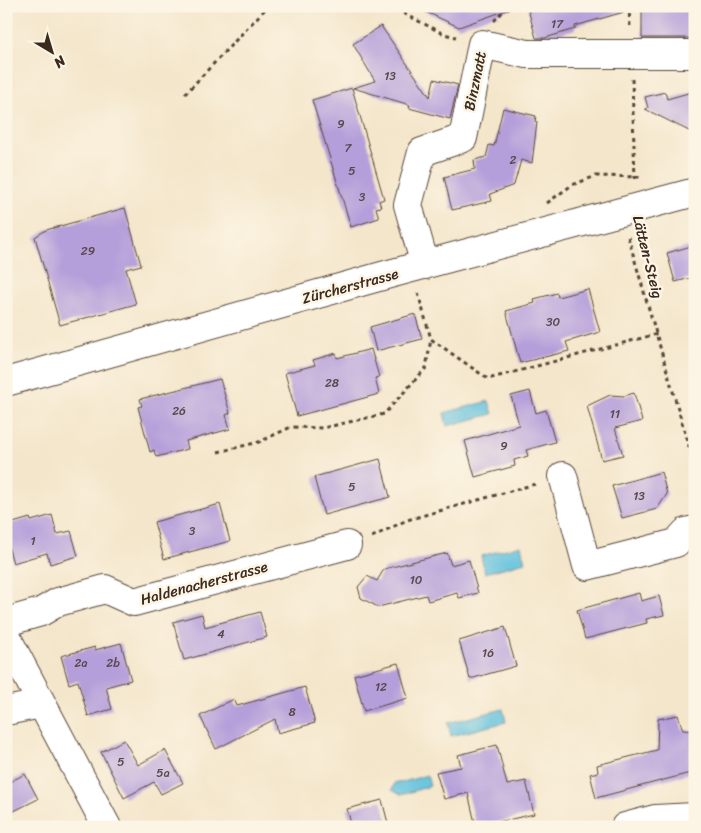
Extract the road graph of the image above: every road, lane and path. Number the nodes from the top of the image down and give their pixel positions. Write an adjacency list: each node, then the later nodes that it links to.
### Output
1 (268, 6): 6 (path)
2 (389, 6): 3 (path)
3 (482, 44): 4 (street, Binzmatt); 9 (street, Binzmatt)
4 (631, 53): 5 (street, Binzmatt); 8 (path, Lätten-Steig)
5 (695, 54)
6 (186, 94)
7 (695, 192): 8 (street, Zürcherstrasse)
8 (624, 212): 9 (street, Zürcherstrasse); 10 (path, Lätten-Steig)
9 (420, 275): 11 (path); 12 (street, Zürcherstrasse)
10 (657, 334): 11 (path); 14 (path, Lätten-Steig)
11 (432, 339): 13 (path)
12 (6, 382)
13 (218, 452)
14 (695, 467)
15 (563, 476): 16 (street); 17 (path)
16 (695, 530)
17 (347, 544): 18 (street, Haldenacherstrasse)
18 (6, 622)
19 (6, 636): 20 (street)
20 (41, 704): 21 (street); 23 (street)
21 (6, 711)
22 (695, 817): 24 (street)
23 (107, 827)
24 (625, 827)

